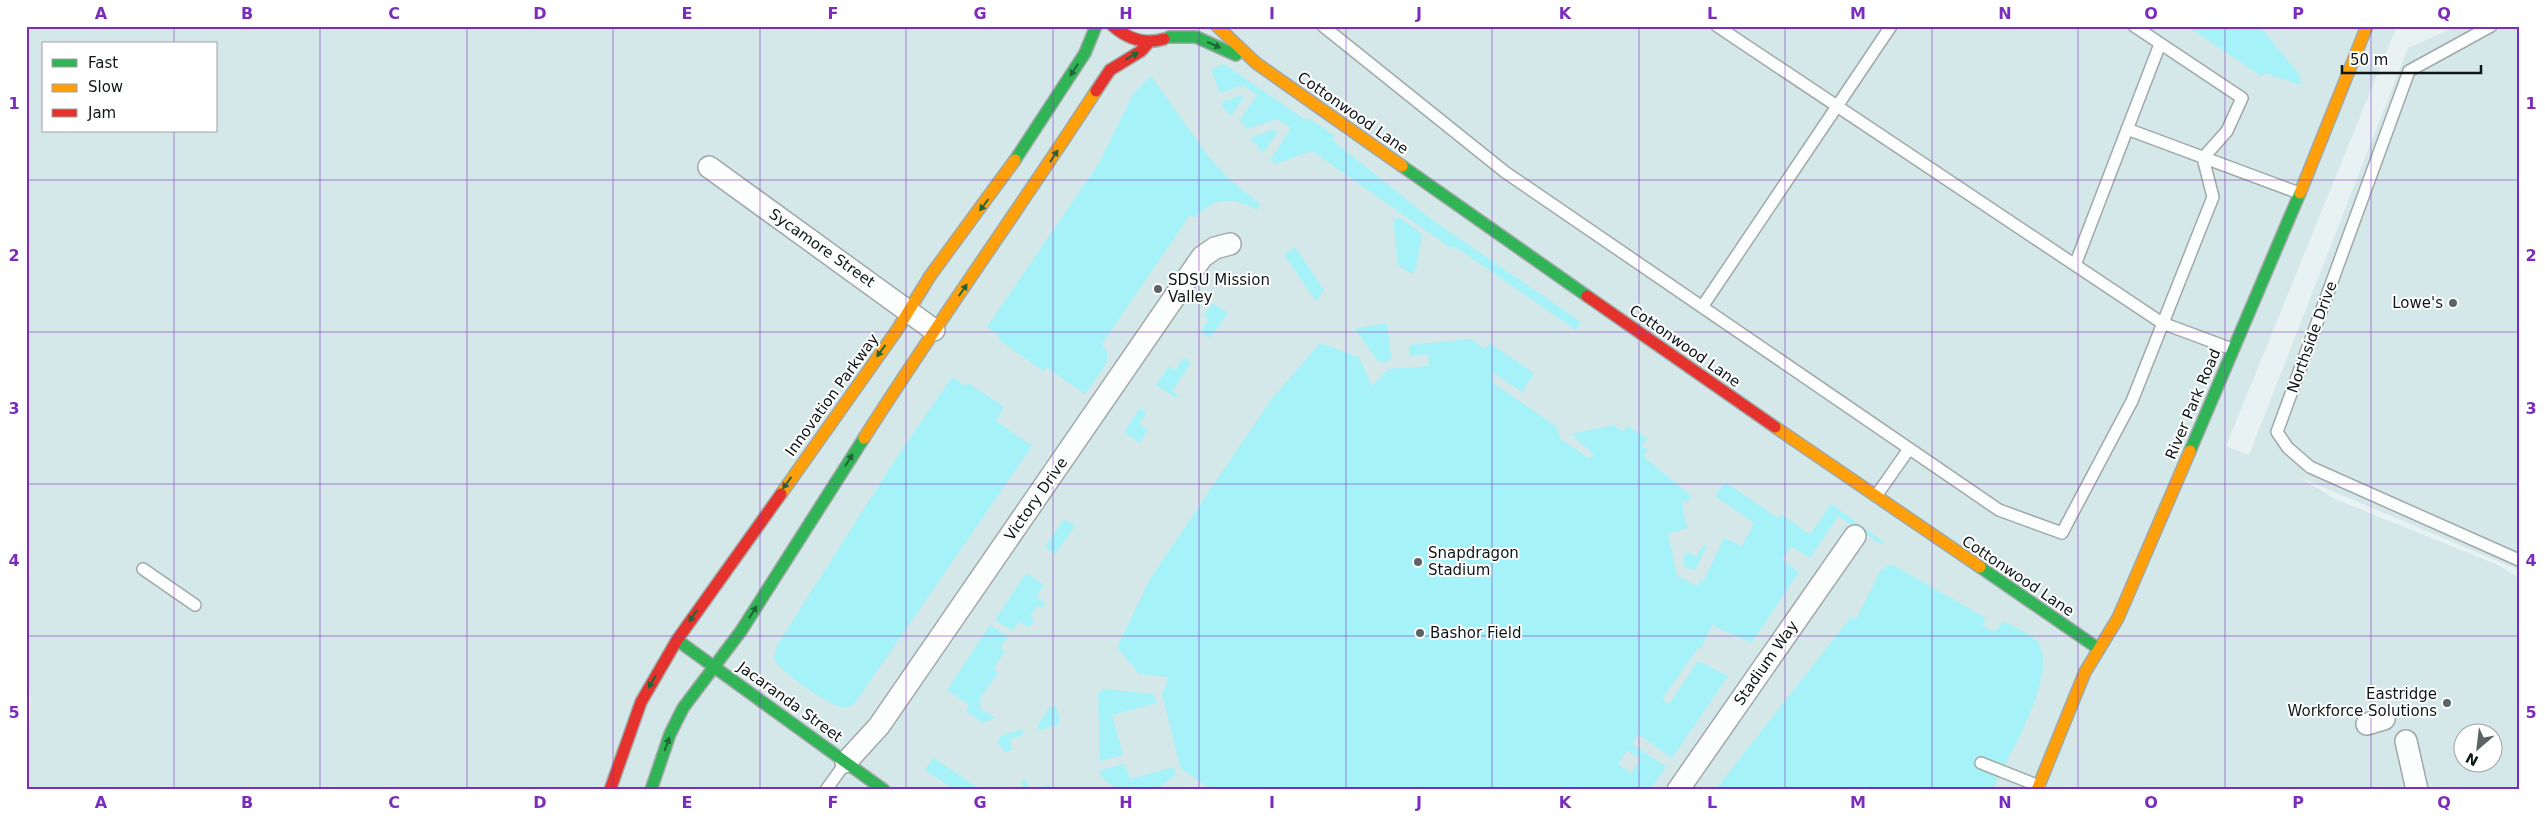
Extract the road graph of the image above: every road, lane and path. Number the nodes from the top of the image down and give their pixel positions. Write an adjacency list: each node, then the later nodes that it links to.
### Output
1 (1096, 26): 23 (street, Innovation Parkway, one-way to 23)
2 (1113, 26): 12 (street)
3 (1183, 26): 11 (street)
4 (1217, 26): 14 (street, Cottonwood Lane)
5 (1323, 26): 22 (lane)
6 (1717, 26): 15 (lane)
7 (1891, 26): 15 (lane)
8 (2134, 26): 13 (lane)
9 (2367, 26): 19 (street, River Park Road)
10 (2491, 26): 30 (lane, Northside Drive)
11 (1169, 37): 12 (street); 14 (street, Cottonwood Lane, one-way to 14)
12 (1149, 42): 25 (street, one-way to 12)
13 (2160, 44): 16 (lane); 17 (lane)
14 (1256, 63): 28 (street, Cottonwood Lane)
15 (1837, 106): 21 (lane); 22 (lane)
16 (2127, 129): 17 (lane); 21 (lane)
17 (2203, 158): 19 (lane); 24 (lane)
18 (709, 167): 23 (street, Sycamore Street)
19 (2299, 193): 26 (street, River Park Road)
20 (1230, 244): 37 (street, Victory Drive)
21 (2075, 265): 24 (lane)
22 (1702, 307): 27 (lane)
23 (909, 311): 25 (street, Sycamore Street); 33 (street, Innovation Parkway, one-way to 33)
24 (2162, 323): 26 (lane); 27 (lane)
25 (934, 330): 35 (street, one-way to 25)
26 (2232, 349): 34 (street, River Park Road)
27 (1909, 449): 28 (lane)
28 (1876, 497): 34 (street, Cottonwood Lane)
29 (1855, 536): 44 (street, Stadium Way)
30 (2519, 560)
31 (143, 569): 32 (lane)
32 (195, 605)
33 (677, 640): 35 (street, Jacaranda Street); 40 (street, Innovation Parkway, one-way to 40)
34 (2099, 649): 39 (street, River Park Road)
35 (716, 667): 37 (street, Jacaranda Street); 41 (street, one-way to 35)
36 (2406, 741): 45 (street)
37 (846, 762): 42 (lane); 43 (street, Jacaranda Street)
38 (1981, 762): 39 (lane)
39 (2038, 788)
40 (610, 790)
41 (651, 790)
42 (826, 790)
43 (884, 790)
44 (1678, 790)
45 (2417, 790)

